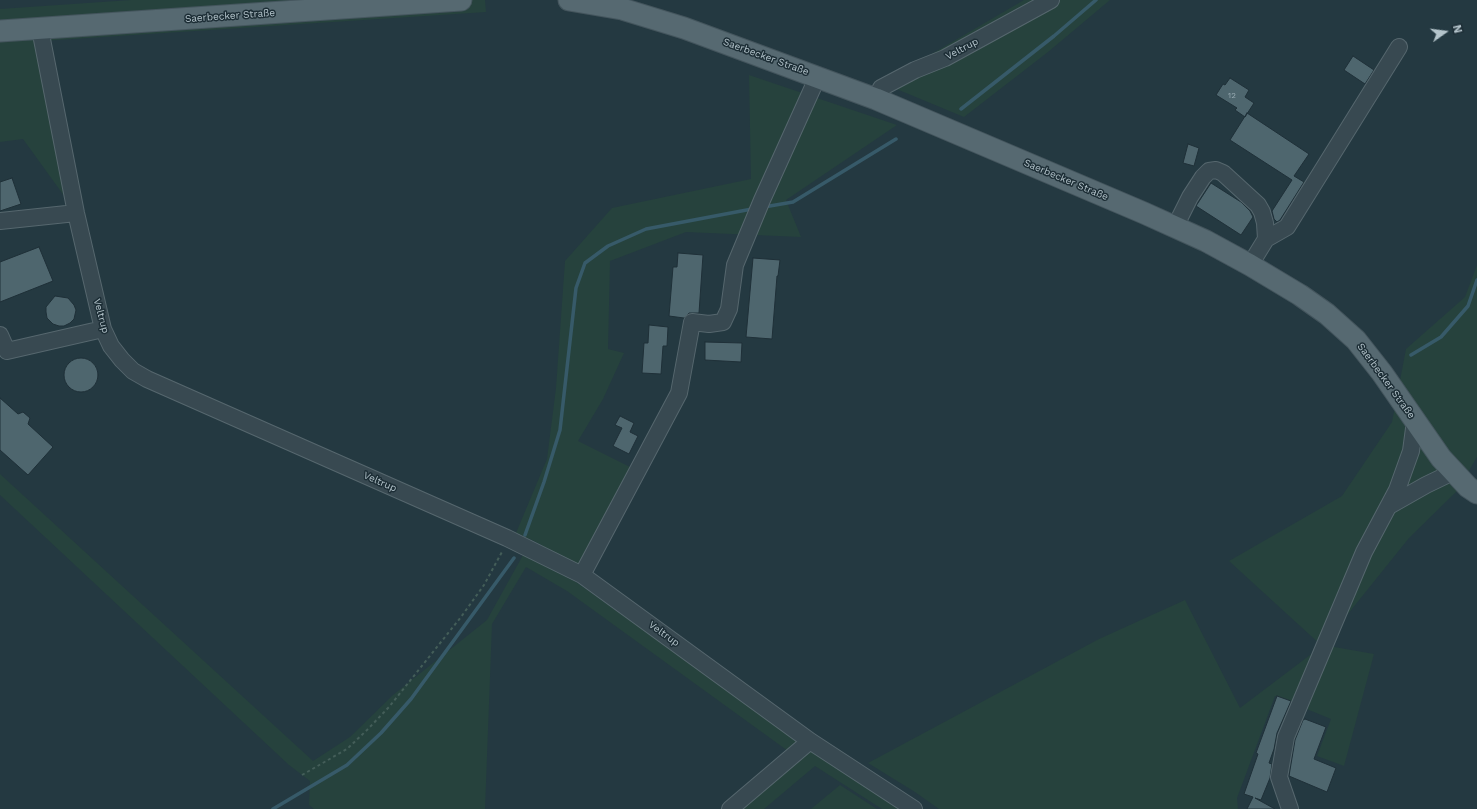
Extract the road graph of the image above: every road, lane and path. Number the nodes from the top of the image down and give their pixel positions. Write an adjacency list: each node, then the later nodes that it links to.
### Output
1 (461, 0): 4 (main road, Saerbecker Straße)
2 (569, 0): 7 (main road, Saerbecker Straße)
3 (1051, 0): 8 (street, Veltrup)
4 (40, 29): 5 (main road, Saerbecker Straße); 9 (street, Veltrup)
5 (0, 31)
6 (1399, 47): 12 (street)
7 (818, 76): 8 (main road, Saerbecker Straße); 21 (street)
8 (876, 99): 11 (main road, Saerbecker Straße)
9 (76, 213): 10 (street); 14 (street, Veltrup)
10 (0, 221)
11 (1175, 227): 12 (street); 13 (main road, Saerbecker Straße)
12 (1266, 239): 13 (street)
13 (1250, 265): 16 (main road, Saerbecker Straße)
14 (104, 329): 15 (street); 20 (street, Veltrup)
15 (0, 335)
16 (1415, 421): 17 (main road, Saerbecker Straße); 19 (street)
17 (1453, 472): 18 (main road, Saerbecker Straße); 19 (street)
18 (1477, 493)
19 (1388, 507): 26 (street)
20 (507, 538): 21 (street, Veltrup); 23 (path)
21 (582, 575): 22 (street, Veltrup)
22 (810, 741): 24 (street); 25 (street, Veltrup)
23 (302, 775)
24 (730, 809)
25 (914, 809)
26 (1290, 809)

